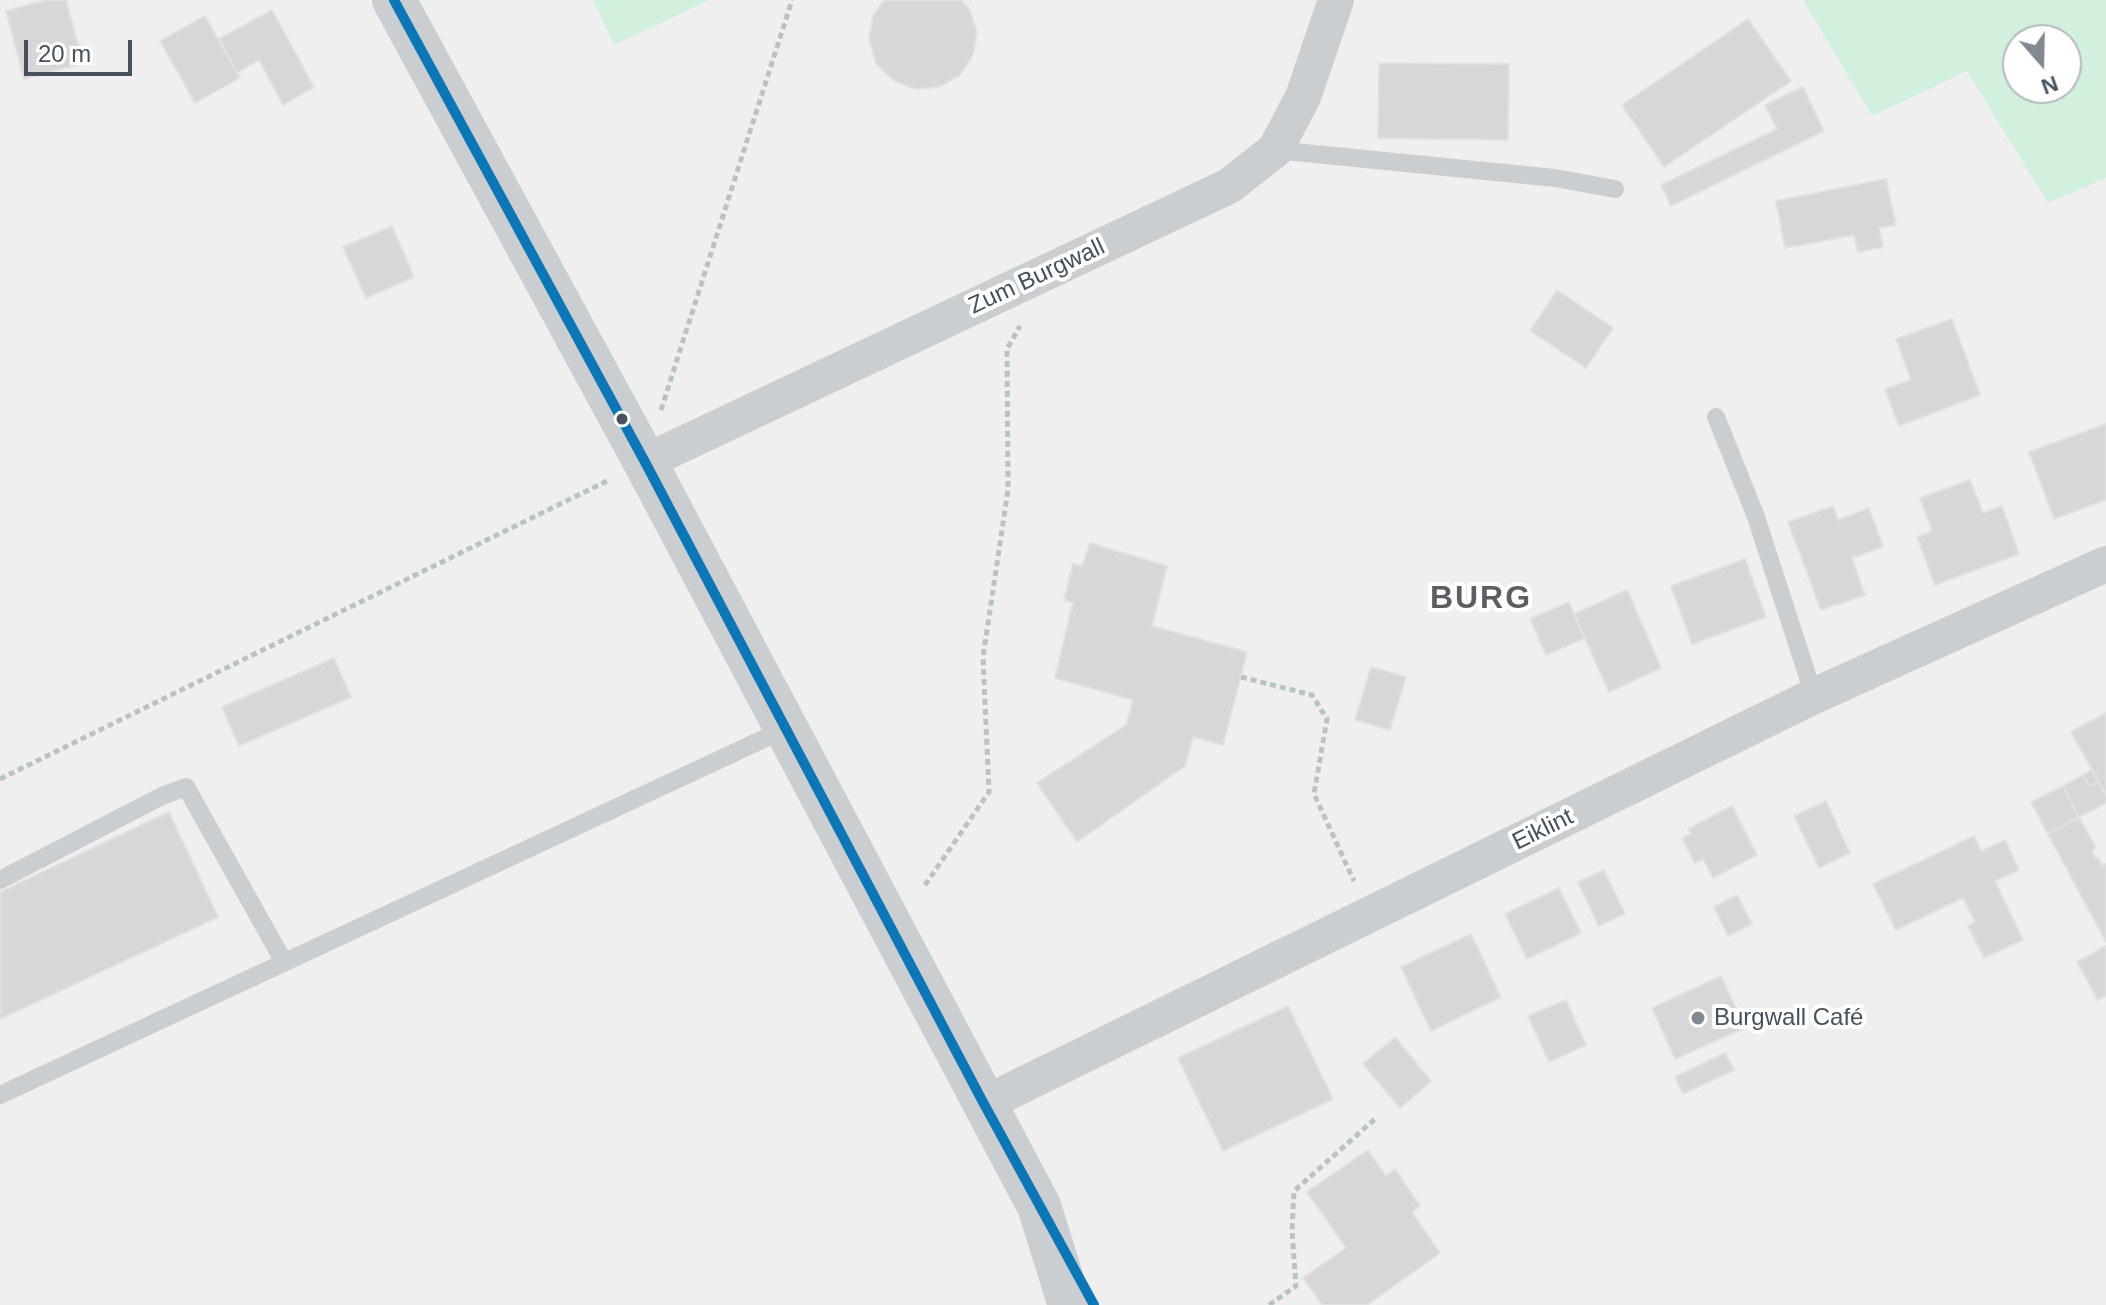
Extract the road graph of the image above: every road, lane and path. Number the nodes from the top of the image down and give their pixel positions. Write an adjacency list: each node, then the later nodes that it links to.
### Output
1 (394, 0): 8 (street)
2 (792, 0): 8 (path)
3 (1336, 0): 4 (street, Zum Burgwall)
4 (1275, 150): 5 (lane); 8 (street, Zum Burgwall)
5 (1615, 189)
6 (1022, 323): 15 (path)
7 (1716, 417): 11 (lane)
8 (645, 462): 12 (street); 13 (path)
9 (2106, 564): 11 (street, Eiklint)
10 (1241, 677): 16 (path)
11 (1814, 696): 16 (street, Eiklint)
12 (785, 729): 17 (lane); 19 (street)
13 (0, 779)
14 (0, 880): 17 (lane)
15 (925, 885)
16 (1370, 915): 19 (street, Eiklint)
17 (284, 962): 18 (lane)
18 (0, 1095)
19 (984, 1104): 21 (street)
20 (1376, 1118): 24 (path)
21 (1039, 1206): 22 (street); 23 (lane)
22 (1070, 1305)
23 (1094, 1305)
24 (1269, 1305)

